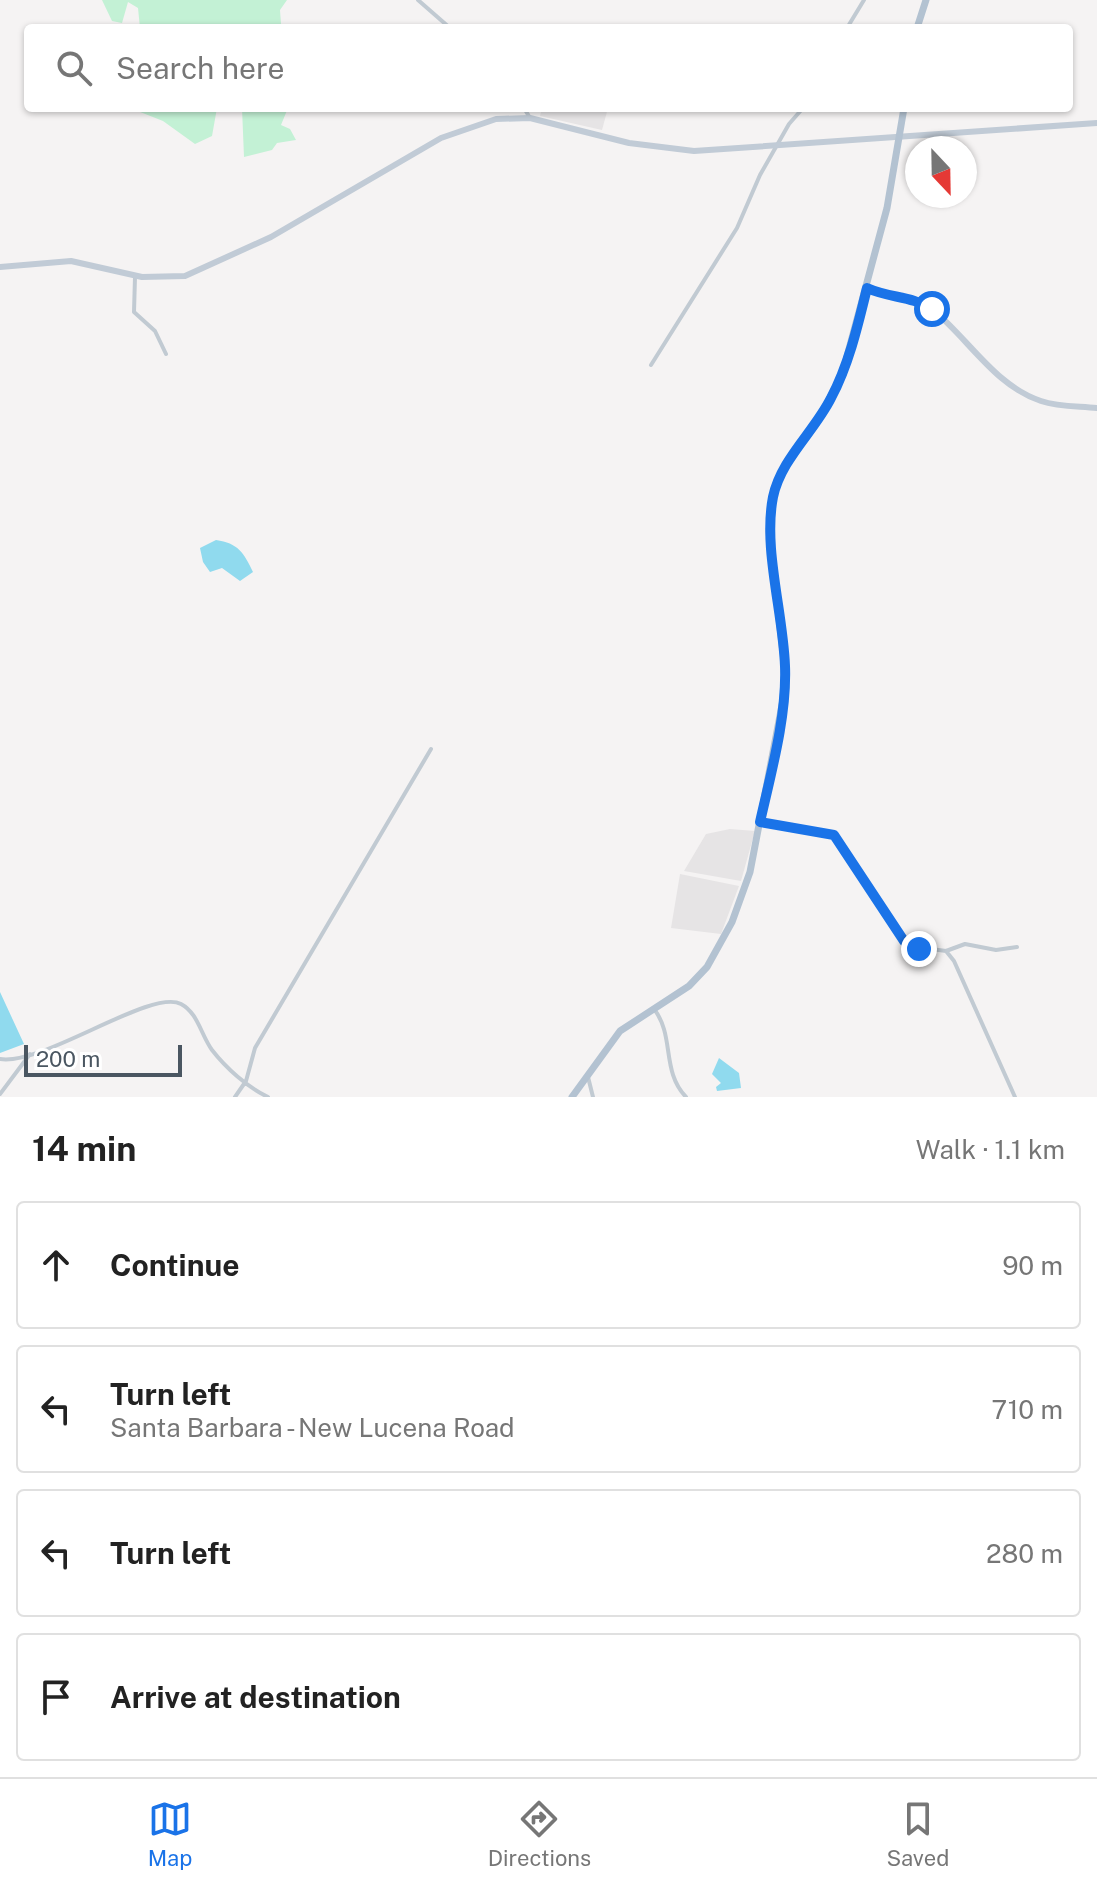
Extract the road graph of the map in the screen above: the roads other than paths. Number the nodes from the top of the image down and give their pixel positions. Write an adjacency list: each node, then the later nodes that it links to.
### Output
1 (418, 0): 4 (street)
2 (864, 0): 5 (street)
3 (926, 0): 6 (main road)
4 (445, 24)
5 (849, 24)
6 (918, 24)
7 (526, 112): 10 (street)
8 (800, 112): 13 (street)
9 (904, 112): 12 (main road)
10 (530, 118): 13 (main road); 15 (main road)
11 (1097, 123): 12 (main road)
12 (901, 138): 13 (main road); 16 (main road)
13 (776, 147): 18 (street)
14 (0, 267): 15 (main road)
15 (135, 274): 17 (street)
16 (867, 288): 19 (main road); 21 (main road)
17 (166, 354)
18 (651, 365)
19 (1097, 408)
20 (431, 749): 28 (street)
21 (760, 822): 23 (street); 24 (main road)
22 (1017, 947): 23 (street)
23 (946, 951): 35 (street)
24 (654, 1009): 27 (main road); 34 (street)
25 (30, 1054): 26 (street); 28 (street); 29 (street)
26 (0, 1059)
27 (587, 1075): 32 (main road); 33 (street)
28 (246, 1081): 30 (street); 31 (street)
29 (0, 1094)
30 (235, 1097)
31 (268, 1097)
32 (572, 1097)
33 (593, 1097)
34 (686, 1097)
35 (1015, 1097)

